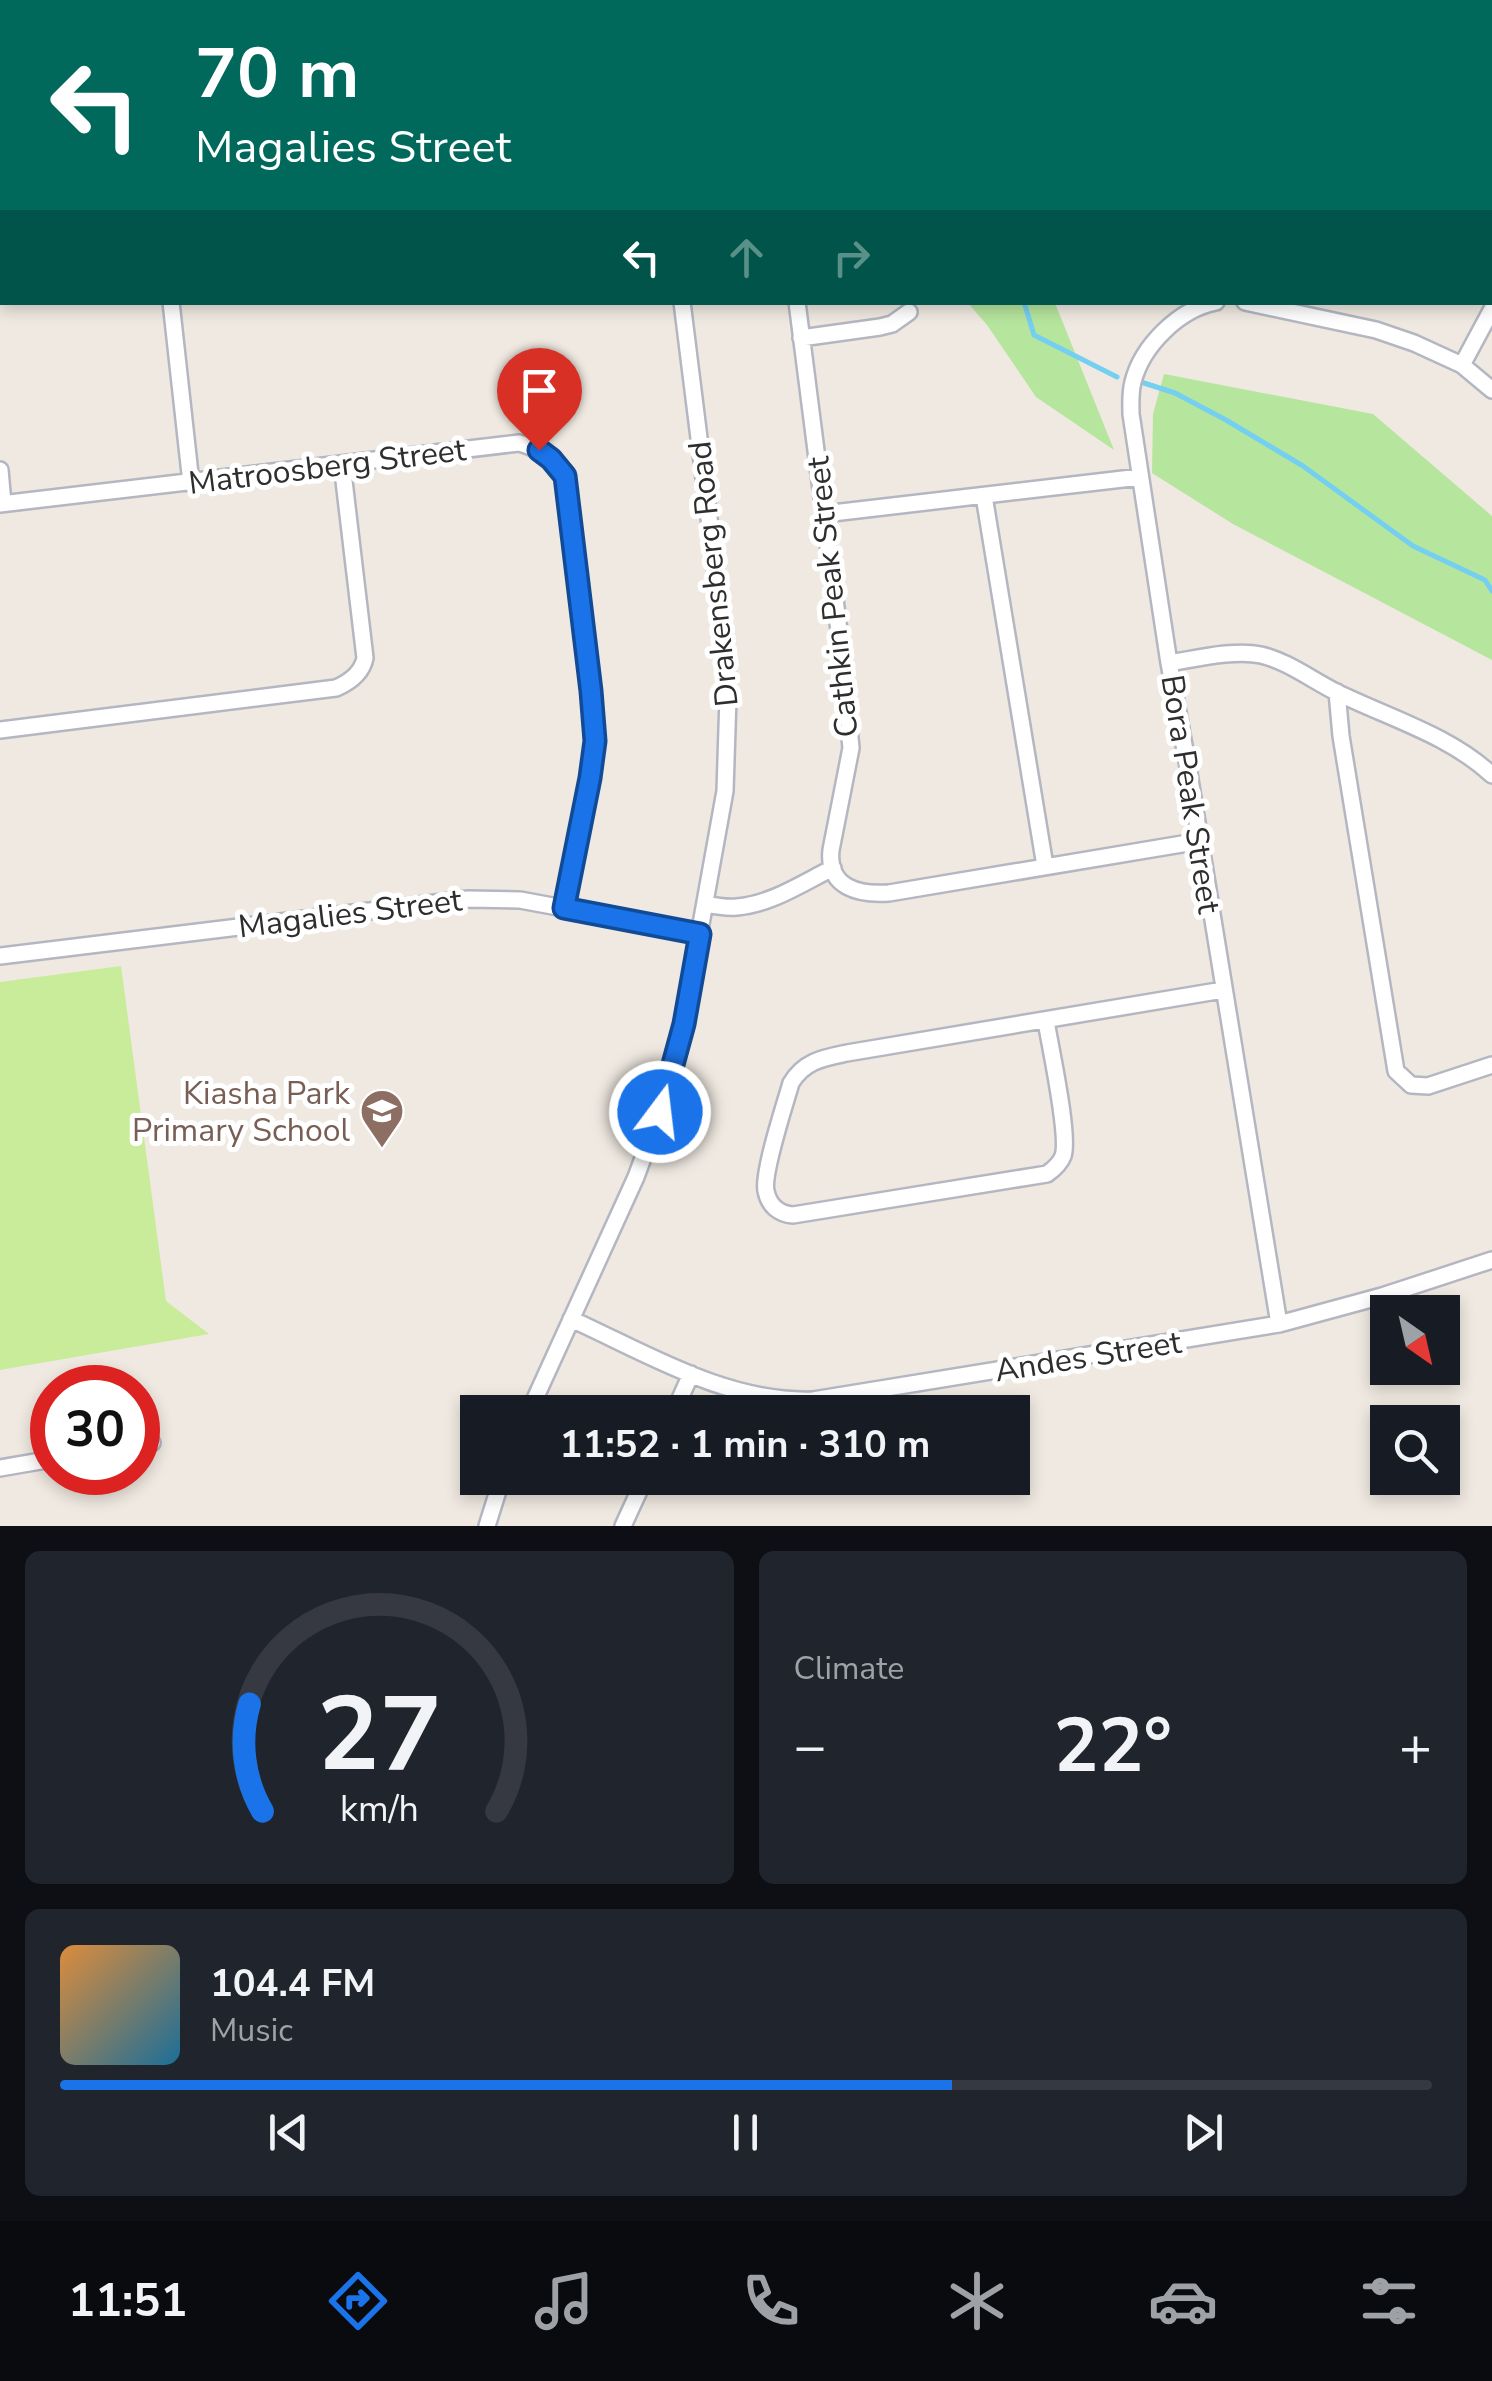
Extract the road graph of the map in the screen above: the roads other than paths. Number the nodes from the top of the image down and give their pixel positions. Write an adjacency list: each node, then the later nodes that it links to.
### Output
1 (170, 305): 14 (street)
2 (682, 305): 25 (street, Drakensberg Road)
3 (797, 305): 8 (street, Cathkin Peak Street)
4 (1206, 305): 13 (street, Bora Peak Street)
5 (1260, 305): 9 (street)
6 (1492, 310): 9 (street)
7 (909, 312): 8 (street)
8 (801, 338): 17 (street, Cathkin Peak Street)
9 (1462, 365): 10 (street)
10 (1492, 390)
11 (342, 464): 14 (street, Matroosberg Street); 20 (street); 26 (street, Matroosberg Street)
12 (0, 470): 16 (street)
13 (1140, 477): 15 (street); 18 (street, Bora Peak Street)
14 (191, 483): 16 (street, Matroosberg Street)
15 (984, 496): 17 (street); 23 (street)
16 (2, 504)
17 (824, 514): 24 (street, Cathkin Peak Street)
18 (1169, 663): 19 (street); 22 (street, Bora Peak Street)
19 (1337, 692): 21 (street); 31 (street)
20 (0, 730)
21 (1492, 775)
22 (1200, 841): 23 (street); 29 (street, Bora Peak Street)
23 (1045, 866): 24 (street)
24 (833, 868): 25 (street)
25 (705, 904): 27 (street, Drakensberg Road)
26 (564, 908): 27 (street, Magalies Street); 28 (street, Magalies Street)
27 (700, 934): 33 (street, Drakensberg Road)
28 (0, 956)
29 (1223, 990): 30 (street); 34 (street, Bora Peak Street)
30 (1046, 1021): 30 (street)
31 (1492, 1065)
32 (1492, 1260): 34 (street, Andes Street)
33 (571, 1319): 35 (street, Andes Street); 36 (street, Drakensberg Road)
34 (1279, 1324): 35 (street, Andes Street)
35 (691, 1374): 37 (street)
36 (536, 1395)
37 (682, 1395)
38 (30, 1463): 39 (street)
39 (0, 1468)
40 (497, 1495): 42 (street)
41 (637, 1495): 43 (street)
42 (487, 1526)
43 (623, 1526)

